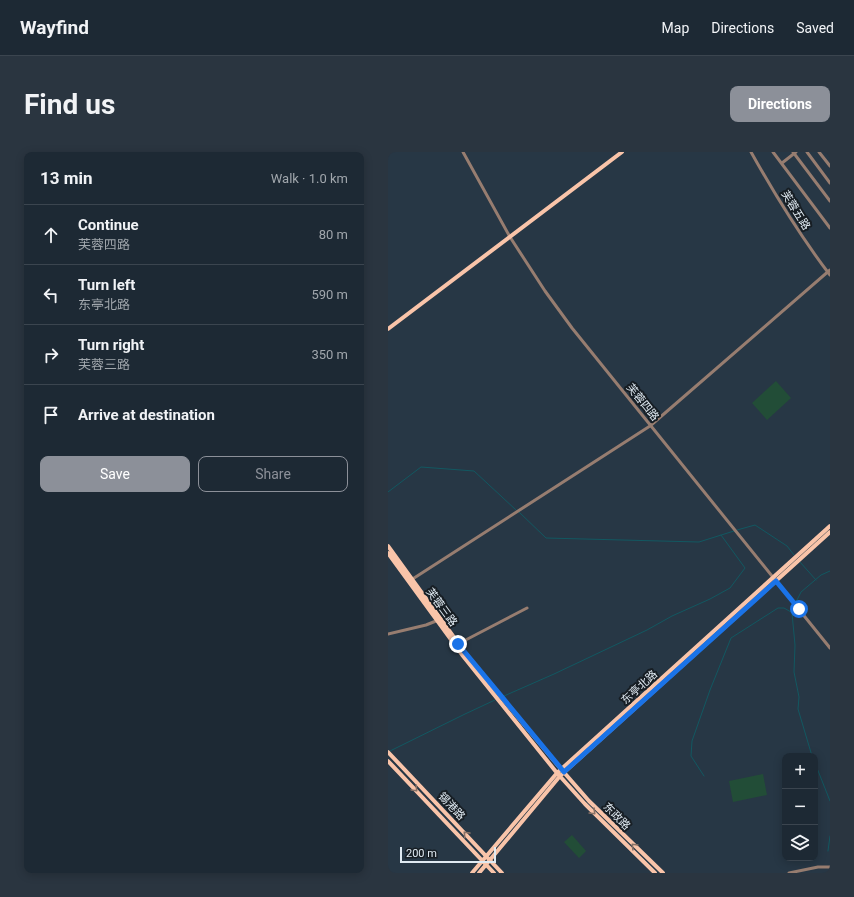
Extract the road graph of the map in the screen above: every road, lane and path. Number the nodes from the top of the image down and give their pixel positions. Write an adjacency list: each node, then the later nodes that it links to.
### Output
1 (463, 152): 15 (street, 芙蓉四路)
2 (622, 152): 15 (main road)
3 (751, 152): 16 (street, 芙蓉五路)
4 (774, 152): 8 (street)
5 (806, 152): 10 (street)
6 (819, 152): 9 (street)
7 (794, 153): 8 (street); 12 (street)
8 (782, 163): 14 (street)
9 (830, 166)
10 (830, 183)
11 (830, 192): 12 (street)
12 (826, 195): 13 (street)
13 (830, 201)
14 (830, 228)
15 (510, 237): 17 (main road); 18 (street, 芙蓉四路)
16 (829, 272): 18 (street)
17 (388, 329)
18 (650, 426): 24 (street, 芙蓉四路); 25 (street)
19 (830, 526): 23 (main road, 东亭北路)
20 (830, 532): 23 (main road, 东亭北路)
21 (388, 546): 25 (main road, 芙蓉三路)
22 (388, 553): 25 (main road, 芙蓉三路)
23 (801, 556): 24 (main road, 东亭北路)
24 (775, 579): 30 (street, 芙蓉四路); 34 (main road, 东亭北路)
25 (410, 581): 27 (main road, 芙蓉三路); 29 (main road, 芙蓉三路)
26 (527, 608): 29 (street)
27 (436, 621): 28 (street); 31 (main road, 芙蓉三路)
28 (388, 634)
29 (458, 644): 31 (main road, 芙蓉三路)
30 (830, 648)
31 (494, 692): 34 (main road, 芙蓉三路); 35 (main road, 芙蓉三路)
32 (389, 753): 36 (main road, 锡港路, one-way to 32)
33 (388, 761): 38 (main road, 锡港路, one-way to 38)
34 (563, 770): 35 (main road, 东亭北路); 46 (main road, 东政路, one-way to 34)
35 (558, 775): 36 (main road, 东亭北路); 37 (main road, 东亭北路); 45 (main road, 东政路, one-way to 45)
36 (486, 856): 37 (main road, 锡港路); 38 (main road, 东亭北路)
37 (489, 860): 39 (main road, 东亭北路); 44 (main road, 锡港路)
38 (482, 861): 39 (main road, 锡港路); 41 (main road, 东亭北路)
39 (485, 865): 42 (main road, 东亭北路); 43 (main road, 锡港路)
40 (830, 867): 47 (street)
41 (472, 873)
42 (479, 873)
43 (494, 873)
44 (502, 873)
45 (655, 873)
46 (663, 873)
47 (789, 873)

